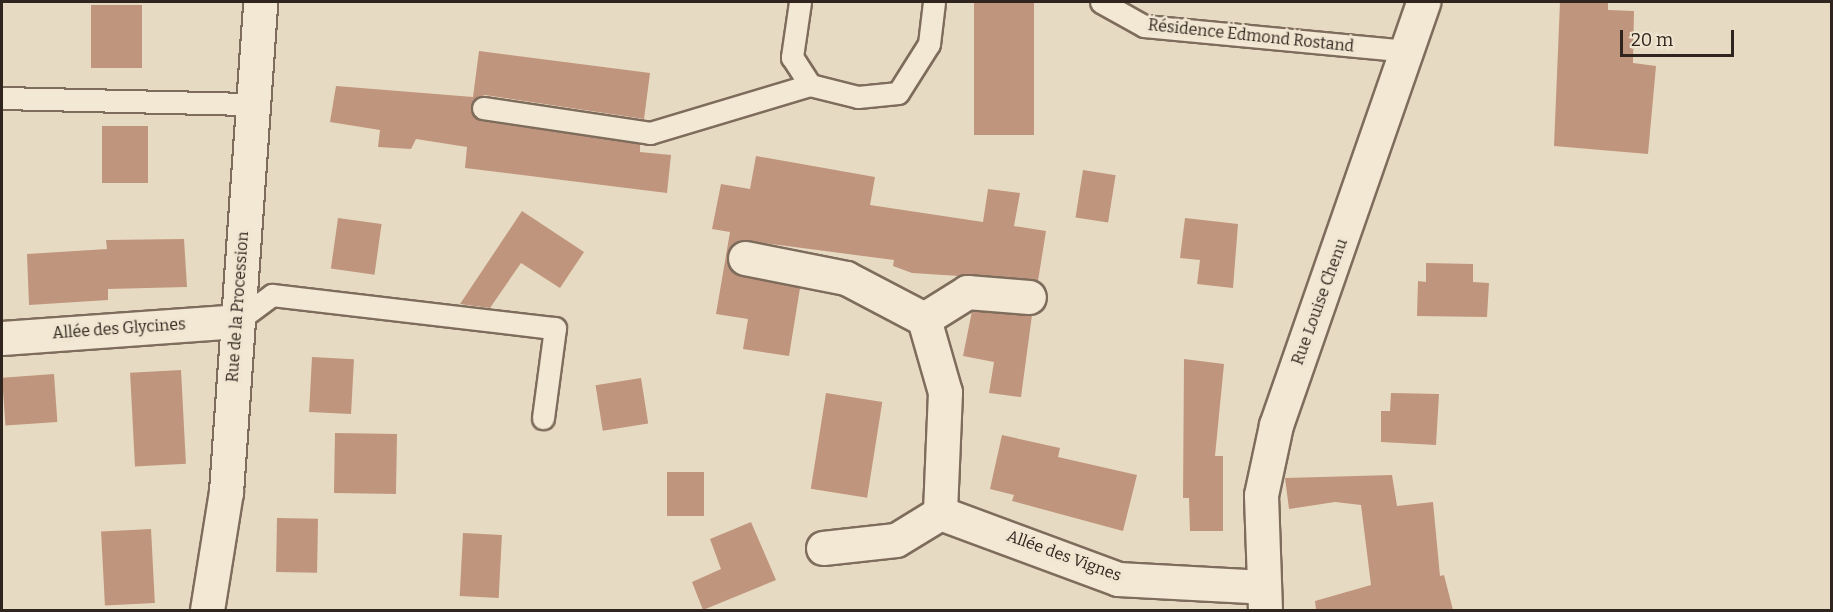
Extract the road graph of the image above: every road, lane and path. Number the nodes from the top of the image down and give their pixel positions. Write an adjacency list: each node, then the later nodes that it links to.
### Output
1 (260, 2): 9 (street, Rue de la Procession)
2 (800, 2): 7 (lane)
3 (934, 2): 7 (lane)
4 (1101, 2): 6 (lane, Résidence Edmond Rostand)
5 (1423, 2): 6 (street, Rue Louise Chenu)
6 (1407, 51): 19 (street, Rue Louise Chenu)
7 (810, 84): 10 (lane)
8 (2, 98): 9 (lane)
9 (252, 104): 14 (street, Rue de la Procession)
10 (483, 108)
11 (745, 258): 13 (street)
12 (1029, 297): 13 (street)
13 (924, 319): 17 (street)
14 (237, 321): 15 (street, Allée des Glycines); 16 (lane); 20 (street, Rue de la Procession)
15 (2, 338)
16 (543, 418)
17 (940, 513): 18 (street); 19 (street, Allée des Vignes)
18 (823, 548)
19 (1265, 599)
20 (207, 610)

